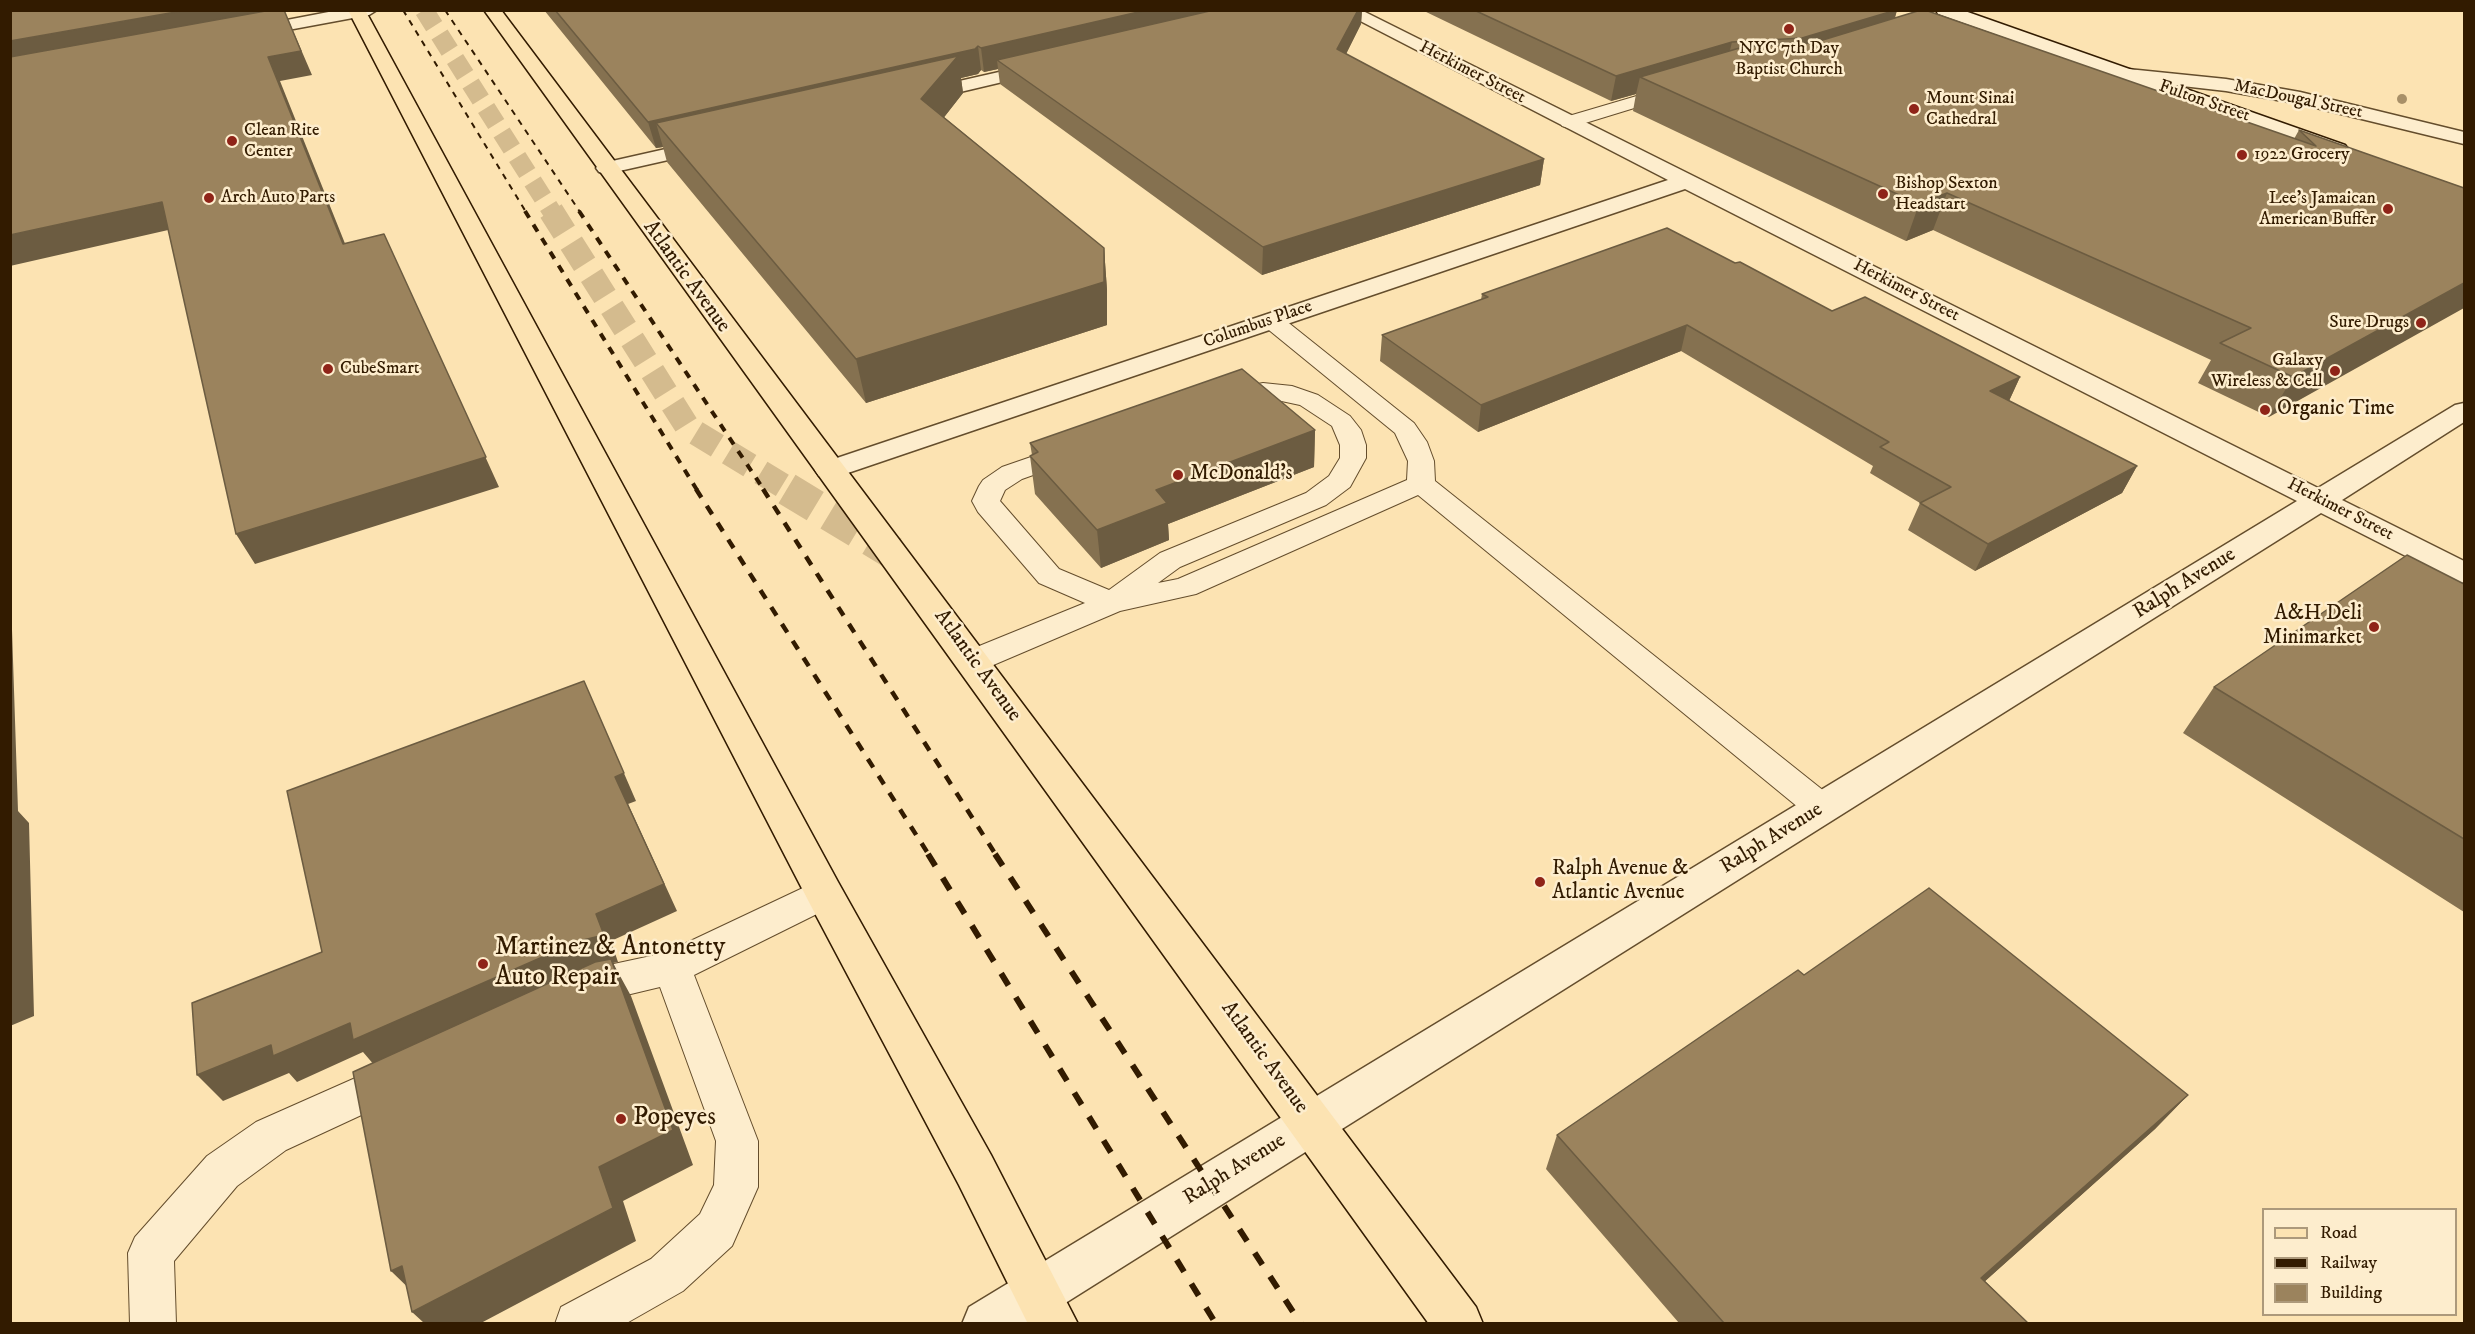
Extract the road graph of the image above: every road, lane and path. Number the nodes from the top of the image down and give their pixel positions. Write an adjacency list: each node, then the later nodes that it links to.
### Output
1 (492, 10): 14 (main road, Atlantic Avenue)
2 (1347, 10): 10 (street, Herkimer Street)
3 (361, 11): 5 (street); 25 (main road)
4 (1941, 19): 7 (street, Fulton Street)
5 (223, 37)
6 (1064, 62): 9 (street)
7 (2128, 75): 11 (street, MacDougal Street); 13 (street, Fulton Street)
8 (1689, 86): 10 (lane)
9 (901, 100)
10 (1569, 122): 15 (street, Herkimer Street)
11 (2464, 138)
12 (726, 141): 14 (street)
13 (2352, 153)
14 (606, 168): 18 (main road, Atlantic Avenue)
15 (1688, 181): 16 (street, Columbus Place); 20 (street, Herkimer Street)
16 (1272, 321): 18 (street, Columbus Place); 19 (lane)
17 (2464, 411): 20 (street, Ralph Avenue)
18 (829, 470): 23 (main road, Atlantic Avenue)
19 (1421, 484): 22 (lane); 24 (lane)
20 (2321, 501): 21 (street, Herkimer Street); 24 (street, Ralph Avenue)
21 (2464, 573)
22 (1112, 603): 22 (lane); 23 (lane)
23 (973, 661): 29 (main road, Atlantic Avenue)
24 (1822, 808): 29 (street, Ralph Avenue)
25 (825, 893): 26 (lane); 30 (main road)
26 (672, 968): 27 (lane); 32 (lane)
27 (554, 1007)
28 (434, 1062): 31 (lane)
29 (1311, 1123): 30 (street, Ralph Avenue); 34 (main road, Atlantic Avenue)
30 (1046, 1307): 33 (street, Ralph Avenue)
31 (153, 1323)
32 (578, 1323)
33 (986, 1323)
34 (1459, 1323)

